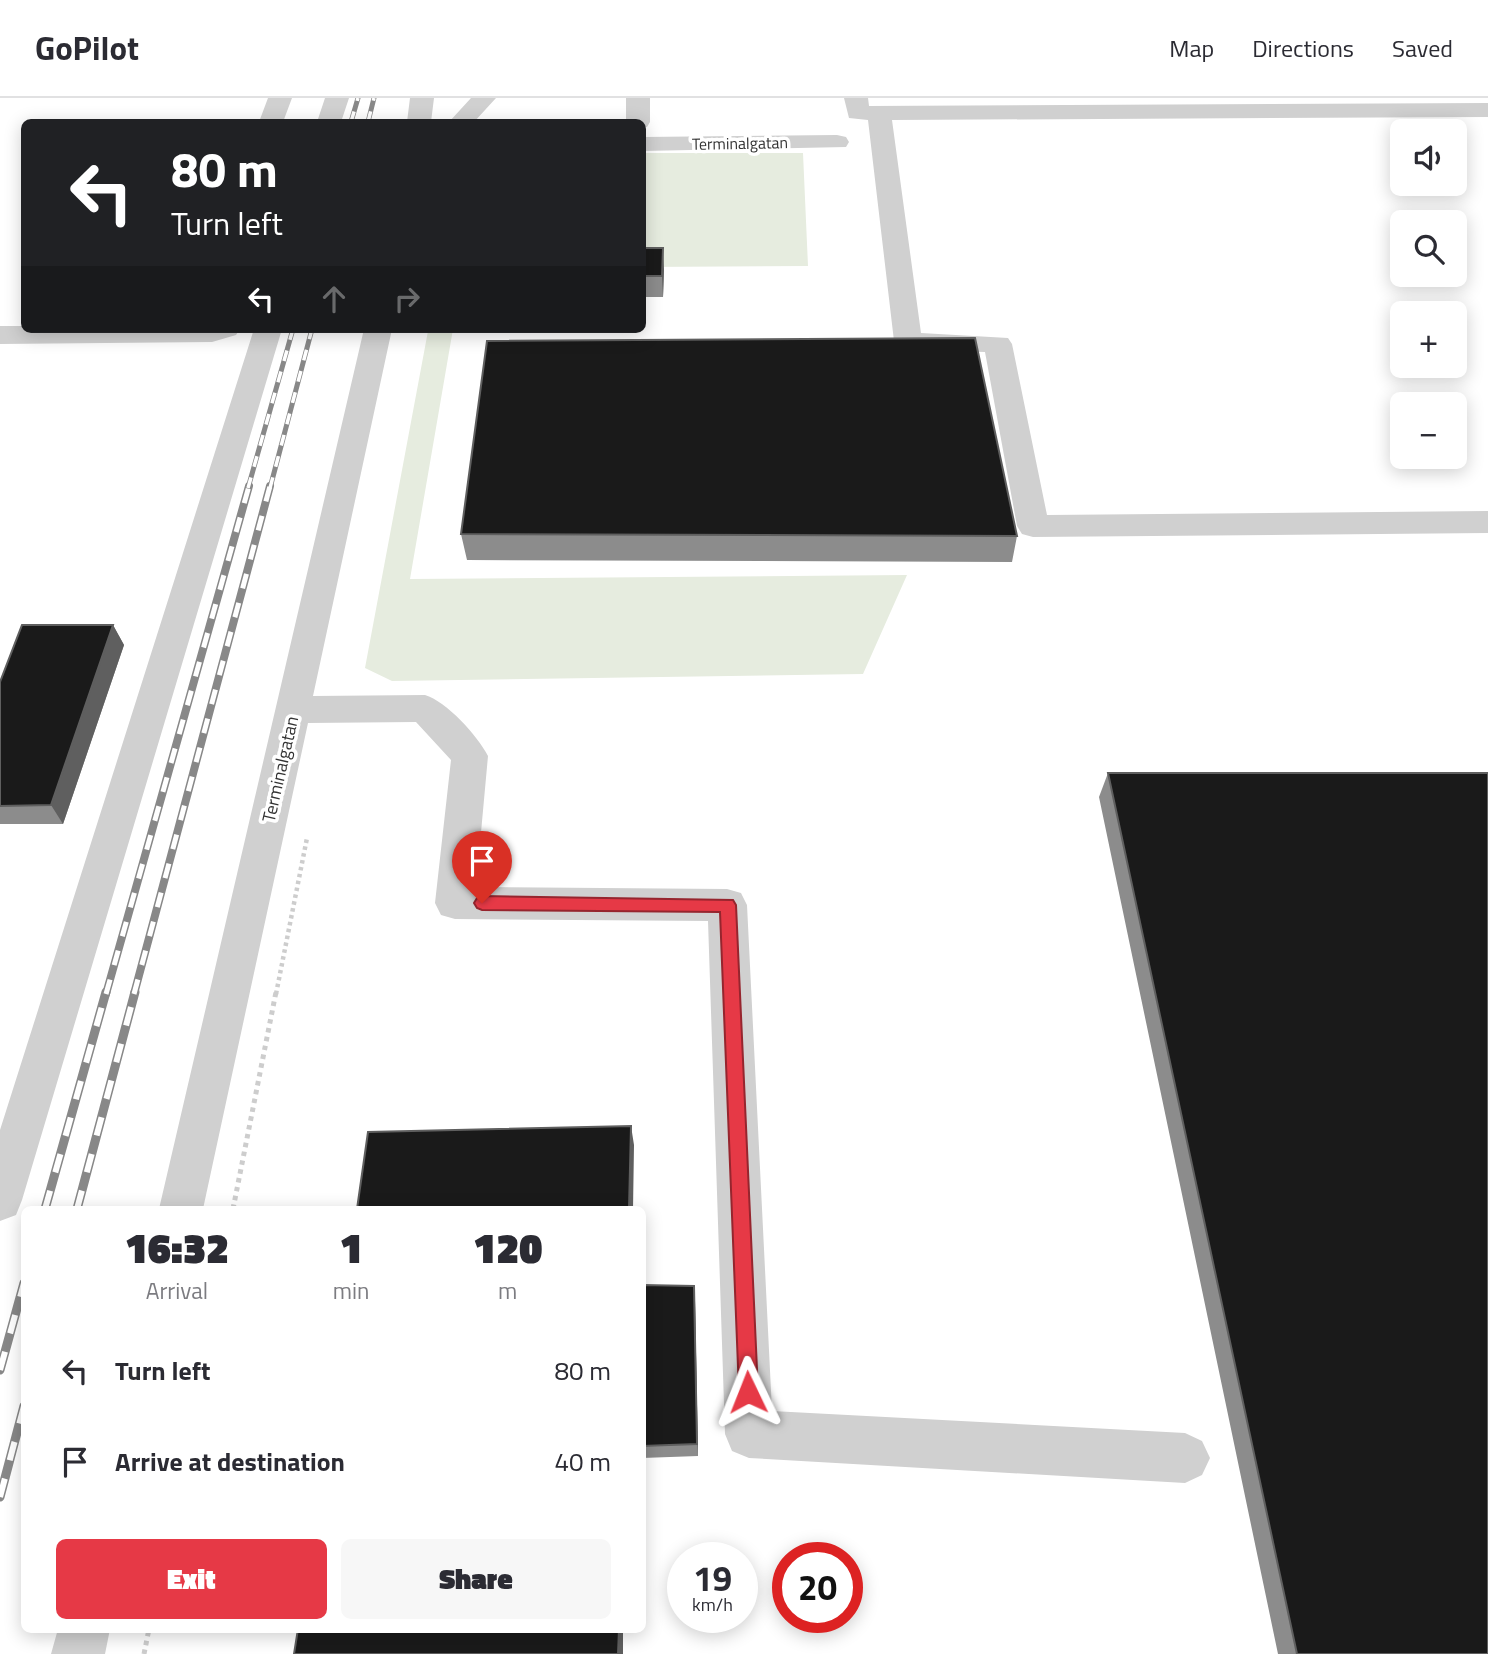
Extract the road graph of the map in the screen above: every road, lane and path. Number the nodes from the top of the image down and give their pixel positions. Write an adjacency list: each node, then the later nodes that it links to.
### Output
1 (280, 98): 9 (street)
2 (337, 98): 10 (street)
3 (422, 98): 11 (street)
4 (484, 98): 12 (street)
5 (1434, 104): 7 (street); 8 (street)
6 (867, 105): 7 (street); 21 (street)
7 (1029, 105)
8 (1488, 110)
9 (272, 119)
10 (330, 119)
11 (419, 119)
12 (464, 119)
13 (837, 142): 14 (street, Terminalgatan)
14 (646, 144)
15 (102, 333): 19 (street)
16 (194, 333): 19 (street)
17 (267, 333): 23 (street)
18 (377, 333): 22 (street, Terminalgatan)
19 (95, 334): 20 (street)
20 (0, 335)
21 (1488, 522)
22 (293, 710): 24 (street, Terminalgatan); 25 (street)
23 (0, 1200)
24 (182, 1206)
25 (1185, 1458)
26 (82, 1633): 28 (street)
27 (148, 1633): 29 (path)
28 (78, 1654)
29 (144, 1654)

